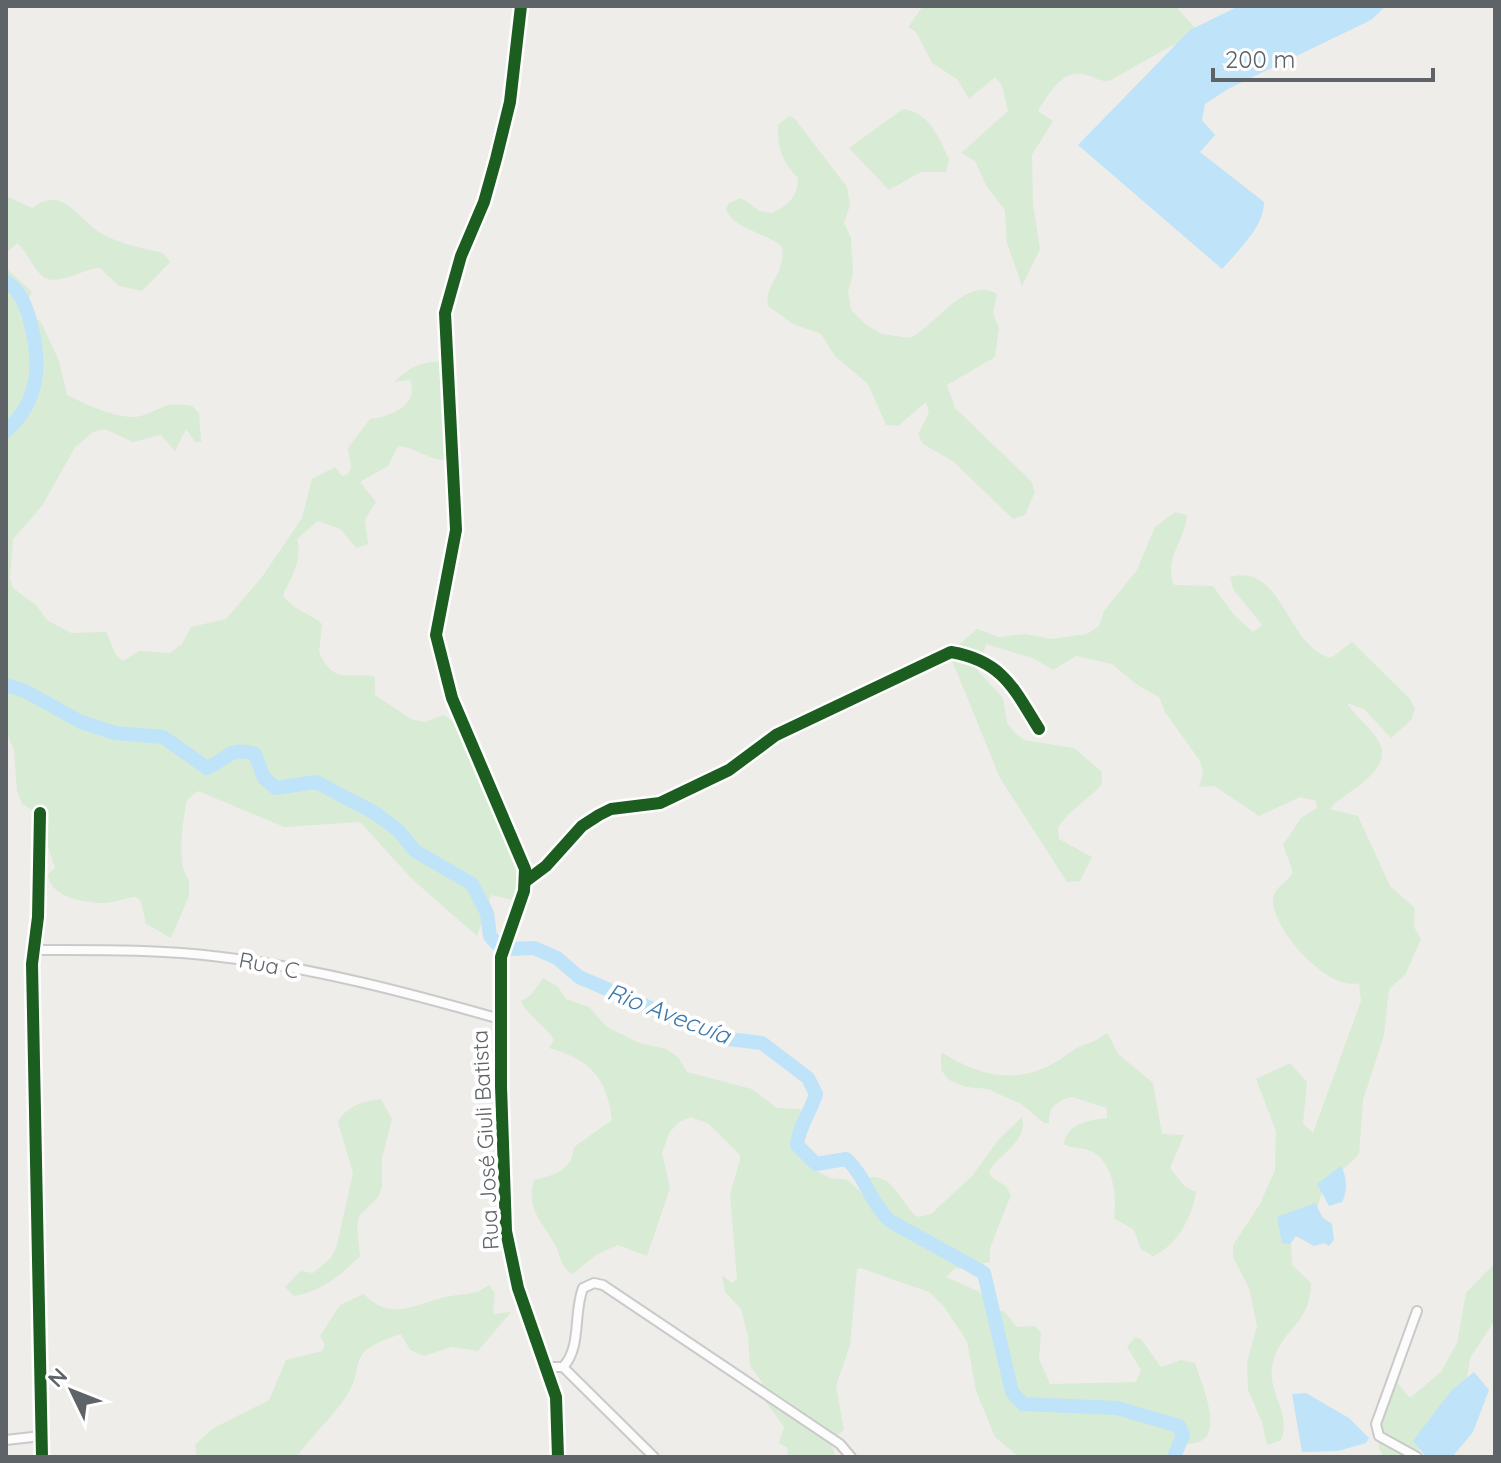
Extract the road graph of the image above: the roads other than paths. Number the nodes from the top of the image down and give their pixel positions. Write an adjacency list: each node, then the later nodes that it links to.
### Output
1 (521, 6): 4 (street)
2 (1039, 729): 4 (street)
3 (40, 813): 5 (street)
4 (526, 881): 6 (street, Rua José Giuli Batista)
5 (33, 950): 6 (street, Rua C); 10 (street)
6 (500, 1019): 8 (street, Rua José Giuli Batista)
7 (1417, 1311): 16 (street)
8 (547, 1367): 9 (street); 13 (street, Rua José Giuli Batista)
9 (563, 1367): 14 (street); 15 (street)
10 (41, 1436): 11 (street); 12 (street)
11 (6, 1440)
12 (42, 1457)
13 (558, 1457)
14 (654, 1457)
15 (851, 1457)
16 (1417, 1457)

